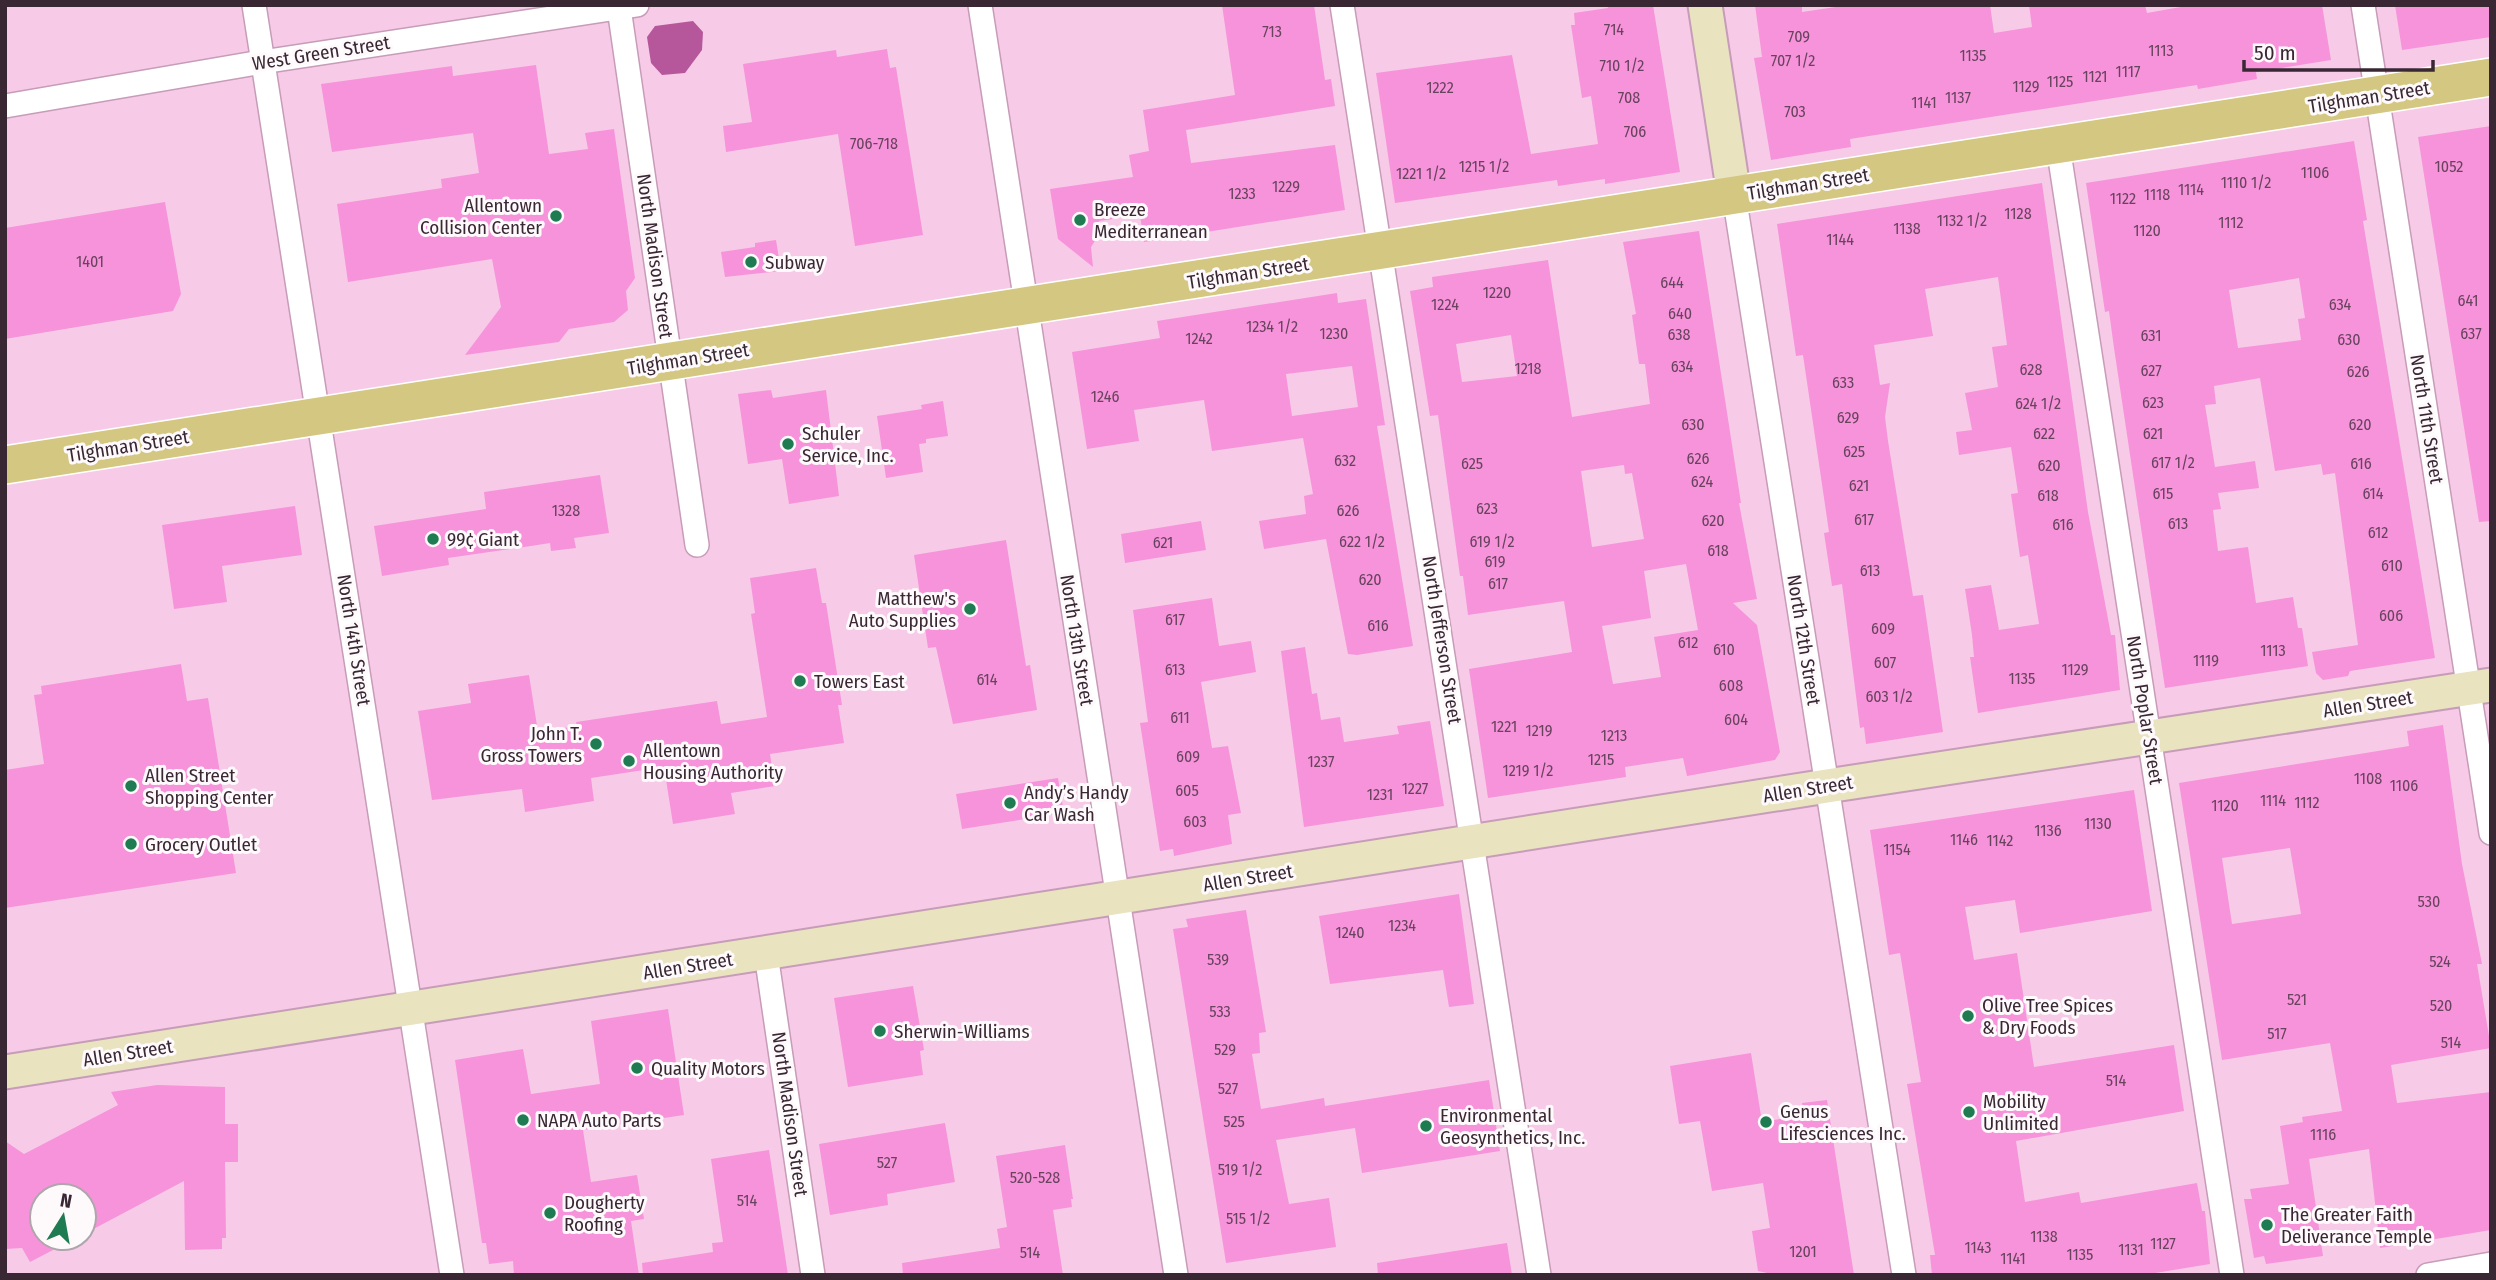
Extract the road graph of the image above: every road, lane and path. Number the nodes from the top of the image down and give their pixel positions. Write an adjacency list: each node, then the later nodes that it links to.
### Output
1 (254, 5): 7 (street, North 14th Street)
2 (980, 5): 14 (street, North 13th Street)
3 (1342, 5): 13 (street, North Jefferson Street)
4 (1705, 5): 12 (street, North 12th Street)
5 (2363, 5): 9 (street, North 11th Street)
6 (628, 7): 7 (street, West Green Street); 15 (street, North Madison Street)
7 (262, 62): 10 (street, West Green Street); 16 (street, North 14th Street)
8 (2491, 77): 9 (main road, Tilghman Street)
9 (2377, 96): 11 (main road, Tilghman Street); 19 (street, North 11th Street)
10 (5, 106)
11 (2058, 146): 12 (main road, Tilghman Street); 20 (street, North Poplar Street)
12 (1734, 195): 13 (main road, Tilghman Street); 21 (street, North 12th Street)
13 (1380, 252): 14 (main road, Tilghman Street); 23 (street, North Jefferson Street)
14 (1027, 306): 15 (main road, Tilghman Street); 24 (street, North 13th Street)
15 (671, 362): 16 (main road, Tilghman Street); 18 (street, North Madison Street)
16 (320, 416): 17 (main road, Tilghman Street); 26 (street, North 14th Street)
17 (5, 465)
18 (697, 545)
19 (2479, 687): 20 (street, Allen Street); 22 (street, North 11th Street)
20 (2149, 737): 21 (street, Allen Street); 34 (street, North Poplar Street)
21 (1827, 786): 23 (street, Allen Street); 33 (street, North 12th Street)
22 (2491, 833)
23 (1473, 842): 24 (street, Allen Street); 32 (street, North Jefferson Street)
24 (1116, 899): 25 (street, Allen Street); 31 (street, North 13th Street)
25 (766, 954): 26 (street, Allen Street); 30 (street, North Madison Street)
26 (410, 1010): 27 (street, Allen Street); 29 (street, North 14th Street)
27 (5, 1072)
28 (2491, 1264): 35 (street)
29 (452, 1275)
30 (813, 1275)
31 (1176, 1275)
32 (1539, 1275)
33 (1904, 1275)
34 (2232, 1275)
35 (2428, 1275)

